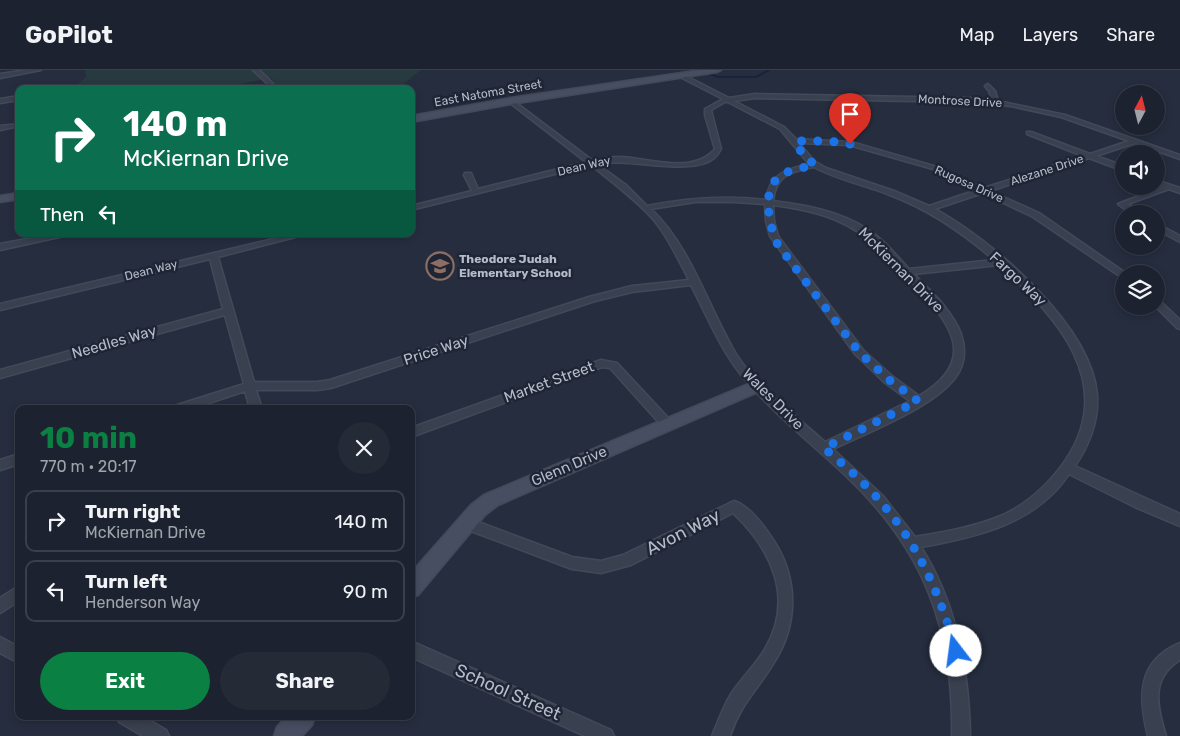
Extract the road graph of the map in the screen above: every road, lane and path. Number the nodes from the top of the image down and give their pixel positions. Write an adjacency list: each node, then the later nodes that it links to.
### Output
1 (38, 70): 4 (street)
2 (256, 70): 6 (street)
3 (718, 70): 5 (main road, East Natoma Street)
4 (0, 76)
5 (687, 76): 10 (street, Fargo Way); 11 (main road, East Natoma Street)
6 (272, 85)
7 (988, 86): 12 (street)
8 (15, 98): 9 (street)
9 (0, 100)
10 (731, 100): 12 (street, Montrose Drive); 17 (street, Fargo Way); 21 (street, Dean Way)
11 (511, 101): 13 (main road, East Natoma Street); 21 (street, Wales Drive)
12 (995, 101): 18 (street, Montrose Drive)
13 (415, 118)
14 (15, 125): 15 (street)
15 (0, 128)
16 (1029, 133): 19 (street)
17 (796, 141): 22 (street, Fargo Way); 27 (street, Rugosa Drive)
18 (1136, 142): 19 (street, Alezane Drive); 20 (street, Montrose Drive)
19 (1090, 156): 23 (street); 27 (street, Alezane Drive)
20 (1180, 157)
21 (591, 163): 29 (street, Dean Way); 35 (street, Wales Drive)
22 (815, 165): 32 (street); 36 (street, Fargo Way)
23 (1115, 166)
24 (468, 175): 29 (street)
25 (1165, 185): 26 (street)
26 (1169, 186): 28 (street); 33 (street)
27 (985, 190): 36 (street, Alezane Drive); 44 (street, Rugosa Drive)
28 (1180, 191)
29 (476, 192): 34 (street, Dean Way)
30 (15, 197): 31 (main road)
31 (0, 199)
32 (770, 204): 35 (street, McKiernan Drive); 45 (street, McKiernan Drive); 54 (street)
33 (1124, 205)
34 (415, 207)
35 (647, 208): 46 (street, Wales Drive)
36 (929, 208): 43 (street, Fargo Way)
37 (1165, 231): 40 (street)
38 (49, 237): 41 (street)
39 (291, 237): 42 (street, Dean Way)
40 (1180, 240)
41 (0, 247)
42 (213, 256): 47 (street, Dean Way); 48 (street)
43 (1001, 262): 45 (street); 62 (street, Fargo Way)
44 (1115, 270)
45 (905, 272): 54 (street, McKiernan Drive)
46 (694, 282): 52 (street, Price Way); 53 (street, Wales Drive)
47 (0, 307)
48 (228, 311): 51 (street, Needles Way); 52 (street)
49 (1165, 311): 50 (street)
50 (1180, 326)
51 (0, 374)
52 (249, 386): 55 (street, Price Way); 56 (street)
53 (756, 386): 57 (main road, Glenn Drive); 59 (street, Wales Drive)
54 (918, 401): 59 (street, McKiernan Drive)
55 (190, 405)
56 (255, 405)
57 (667, 424): 58 (street, Market Street); 64 (main road, Glenn Drive)
58 (415, 432)
59 (824, 448): 65 (street, Wales Drive)
60 (15, 460): 61 (street)
61 (0, 465)
62 (1068, 468): 63 (street); 65 (street, Fargo Way)
63 (1180, 520)
64 (466, 523): 66 (main road, Glenn Drive); 78 (street, Avon Way)
65 (912, 543): 79 (street, Wales Drive)
66 (415, 583)
67 (15, 596): 68 (street)
68 (0, 606)
69 (0, 645): 72 (street)
70 (415, 651): 77 (street, School Street)
71 (1180, 651): 80 (street)
72 (15, 654)
73 (132, 720): 75 (street)
74 (300, 720): 76 (main road)
75 (160, 736)
76 (286, 736)
77 (606, 736)
78 (721, 736)
79 (961, 736)
80 (1157, 736)

